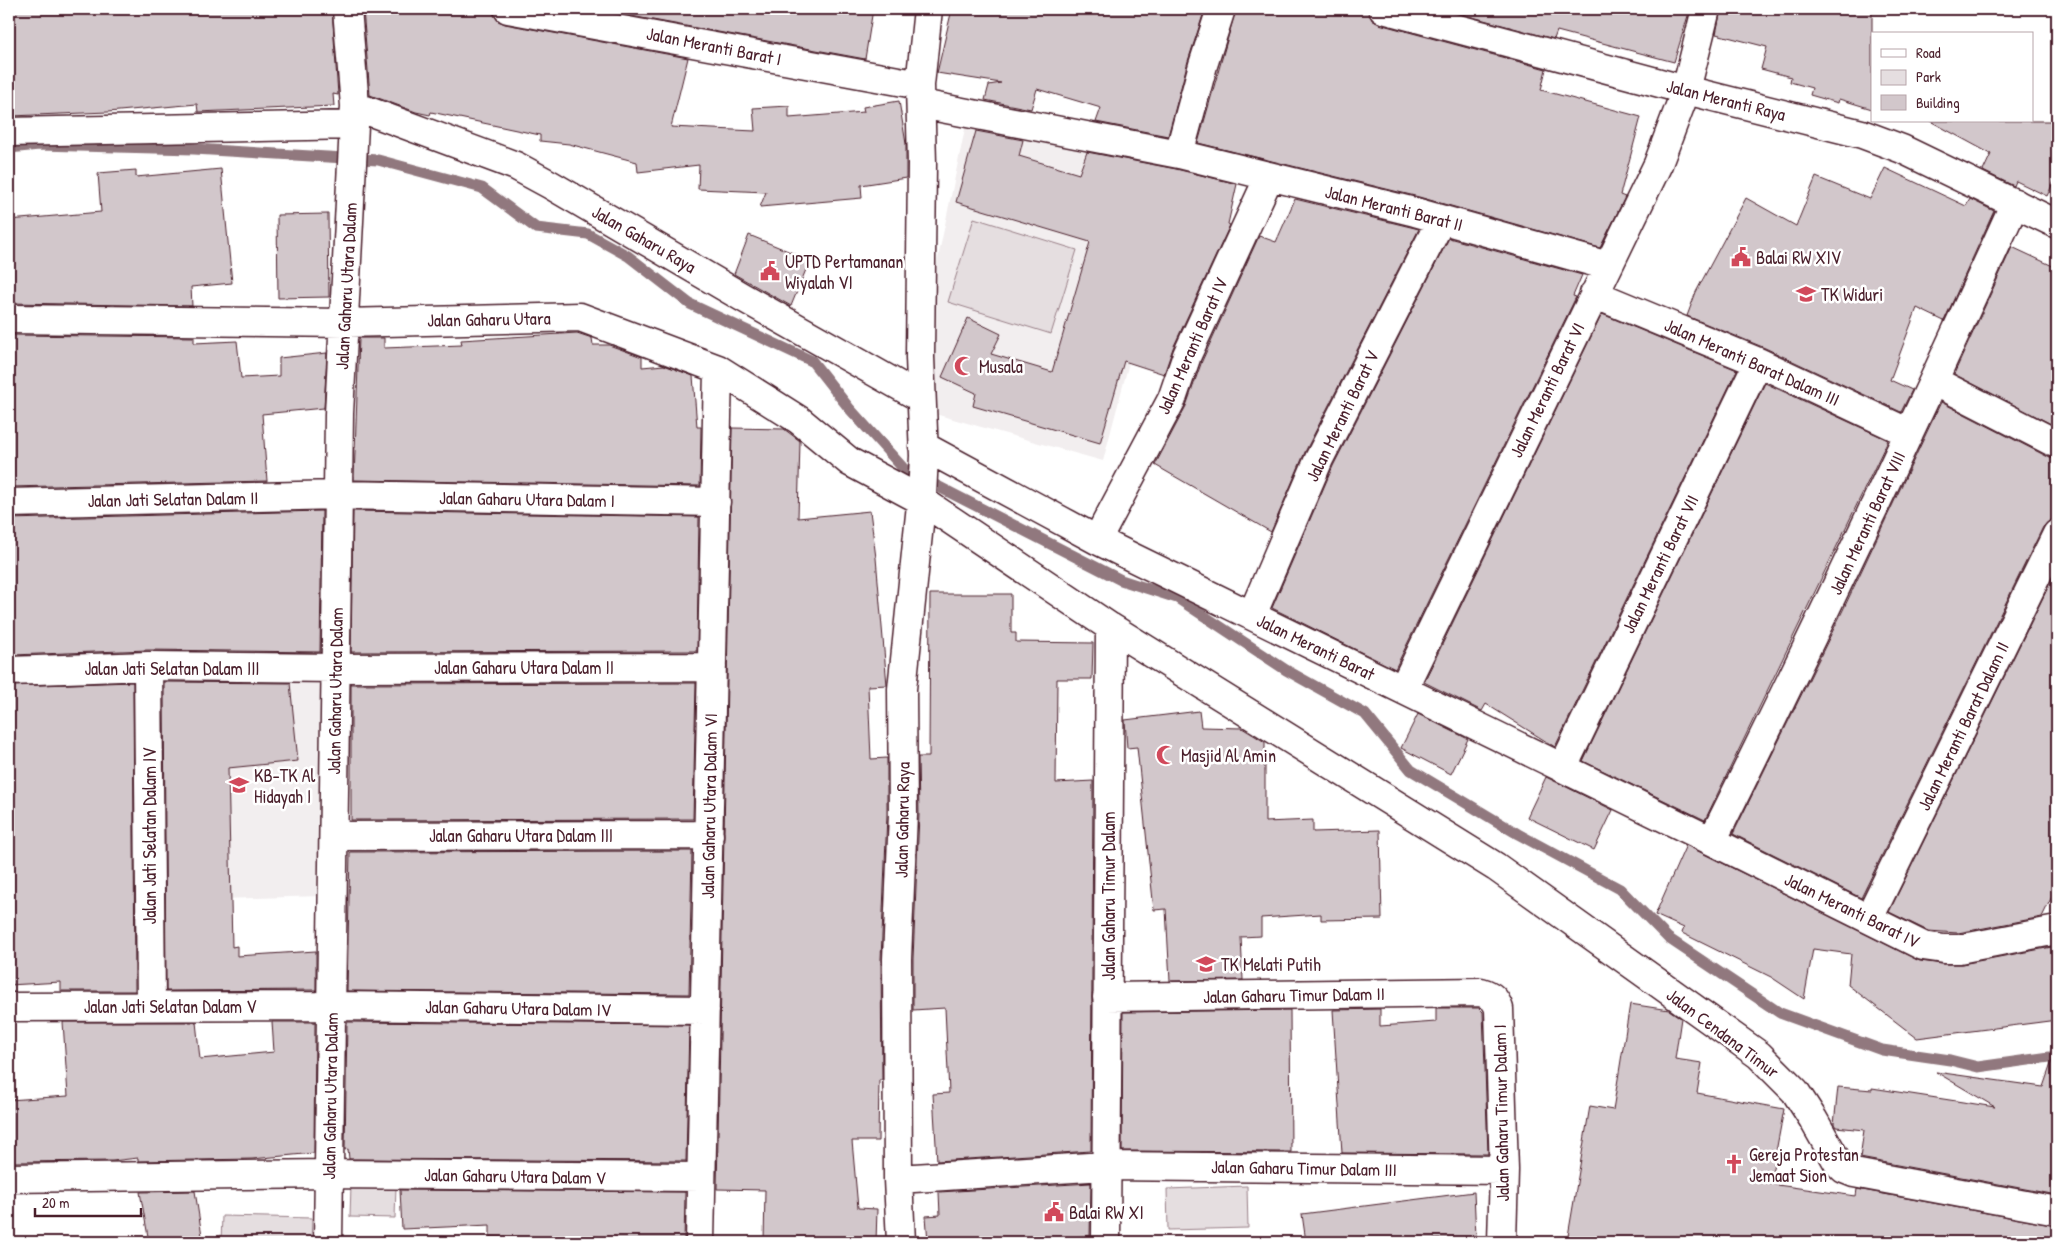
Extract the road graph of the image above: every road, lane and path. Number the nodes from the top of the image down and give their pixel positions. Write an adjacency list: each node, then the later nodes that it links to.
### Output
1 (347, 9): 9 (street)
2 (508, 9): 8 (street, Jalan Meranti Barat I)
3 (928, 9): 8 (street, Jalan Gaharu Raya)
4 (1221, 9): 11 (street)
5 (1383, 9): 7 (street, Jalan Meranti Raya)
6 (1706, 9): 7 (street, Jalan Meranti Barat VI)
7 (1686, 90): 13 (street, Jalan Meranti Raya); 16 (street, Jalan Meranti Barat VI)
8 (921, 94): 11 (street, Jalan Meranti Barat II); 23 (street, Jalan Gaharu Raya)
9 (354, 124): 10 (street); 19 (street, Jalan Gaharu Utara Dalam); 23 (street, Jalan Gaharu Raya)
10 (9, 132)
11 (1179, 154): 12 (street, Jalan Meranti Barat II)
12 (1269, 177): 14 (street, Jalan Meranti Barat II); 32 (street, Jalan Meranti Barat IV)
13 (2015, 202): 15 (street, Jalan Meranti Raya); 22 (street, Jalan Meranti Barat VIII)
14 (1441, 220): 16 (street, Jalan Meranti Barat II); 33 (street, Jalan Meranti Barat V)
15 (2057, 224)
16 (1608, 266): 17 (street, Jalan Meranti Barat VI)
17 (1594, 294): 20 (street, Jalan Meranti Barat Dalam III); 39 (street, Jalan Meranti Barat VI)
18 (9, 319): 19 (street, Jalan Gaharu Utara)
19 (344, 323): 21 (street, Jalan Gaharu Utara); 27 (street, Jalan Gaharu Utara Dalam)
20 (1758, 362): 24 (street, Jalan Meranti Barat Dalam III); 40 (street, Jalan Meranti Barat VII)
21 (718, 369): 28 (street, Jalan Gaharu Utara); 29 (street, Jalan Gaharu Utara Dalam VI)
22 (1934, 381): 24 (street, Jalan Meranti Barat VIII); 25 (street)
23 (921, 398): 26 (street, Jalan Gaharu Raya)
24 (1909, 433): 43 (street, Jalan Meranti Barat VIII)
25 (2057, 444)
26 (924, 451): 28 (street, Jalan Gaharu Raya); 32 (street, Jalan Meranti Barat)
27 (338, 495): 29 (street, Jalan Gaharu Utara Dalam I); 30 (street, Jalan Jati Selatan Dalam II); 37 (street, Jalan Gaharu Utara Dalam)
28 (922, 497): 34 (street); 57 (street, Jalan Gaharu Raya)
29 (716, 502): 36 (street, Jalan Gaharu Utara Dalam VI)
30 (9, 503)
31 (2057, 534): 44 (street, Jalan Meranti Barat Dalam II)
32 (1097, 540): 33 (street, Jalan Meranti Barat)
33 (1252, 615): 39 (street, Jalan Meranti Barat)
34 (1110, 626): 47 (street, Jalan Gaharu Timur Dalam); 58 (street, Jalan Cendana Timur)
35 (148, 666): 37 (street, Jalan Jati Selatan Dalam III); 38 (street, Jalan Jati Selatan Dalam III); 49 (street, Jalan Jati Selatan Dalam IV)
36 (712, 666): 37 (street, Jalan Gaharu Utara Dalam II); 41 (street, Jalan Gaharu Utara Dalam VI)
37 (336, 668): 42 (street, Jalan Gaharu Utara Dalam)
38 (9, 671)
39 (1403, 689): 40 (street, Jalan Meranti Barat)
40 (1563, 767): 43 (street, Jalan Meranti Barat)
41 (709, 835): 42 (street, Jalan Gaharu Utara Dalam III); 51 (street, Jalan Gaharu Utara Dalam VI)
42 (334, 836): 50 (street, Jalan Gaharu Utara Dalam)
43 (1712, 840): 44 (street, Jalan Meranti Barat IV)
44 (1869, 918): 45 (street, Jalan Meranti Barat IV)
45 (2056, 927)
46 (1482, 992): 47 (street, Jalan Gaharu Timur Dalam II); 53 (street, Jalan Gaharu Timur Dalam I)
47 (1107, 997): 52 (street, Jalan Gaharu Timur Dalam)
48 (9, 1006): 49 (street, Jalan Jati Selatan Dalam V)
49 (151, 1006): 50 (street, Jalan Jati Selatan Dalam V)
50 (332, 1006): 51 (street, Jalan Gaharu Utara Dalam IV); 54 (street, Jalan Gaharu Utara Dalam)
51 (705, 1010): 55 (street, Jalan Gaharu Utara Dalam VI)
52 (1105, 1166): 53 (street, Jalan Gaharu Timur Dalam III); 57 (street); 62 (street, Jalan Gaharu Timur Dalam)
53 (1504, 1170): 63 (street, Jalan Gaharu Timur Dalam I)
54 (329, 1174): 55 (street, Jalan Gaharu Utara Dalam V); 56 (street, Jalan Gaharu Utara Dalam V); 59 (street, Jalan Gaharu Utara Dalam)
55 (701, 1177): 60 (street, Jalan Gaharu Utara Dalam VI)
56 (9, 1178)
57 (898, 1179): 61 (street, Jalan Gaharu Raya)
58 (2057, 1211)
59 (328, 1242)
60 (700, 1242)
61 (901, 1242)
62 (1106, 1242)
63 (1502, 1242)

